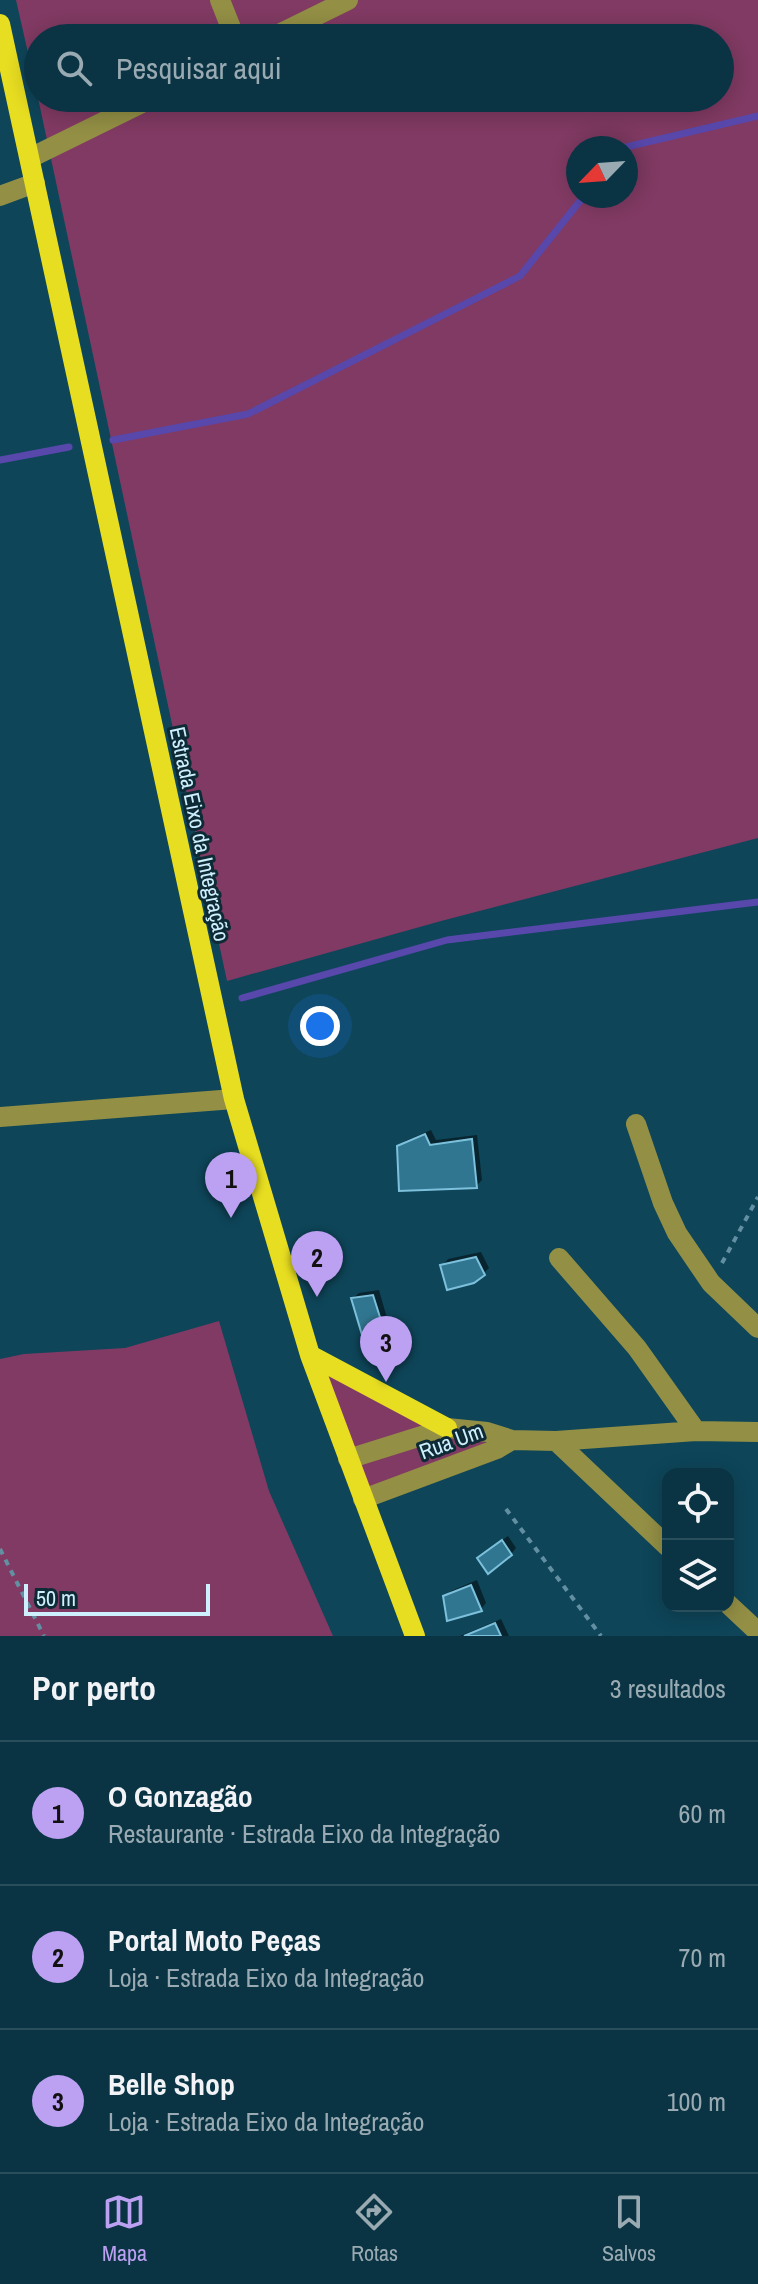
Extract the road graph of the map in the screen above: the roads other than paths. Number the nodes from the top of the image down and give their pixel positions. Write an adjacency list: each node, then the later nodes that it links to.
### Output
1 (220, 0): 4 (street)
2 (348, 0): 5 (street)
3 (0, 24): 7 (main road, Estrada Eixo da Integração)
4 (229, 24)
5 (299, 24)
6 (124, 112): 7 (street)
7 (30, 158): 8 (main road, Estrada Eixo da Integração)
8 (35, 183): 9 (street); 10 (main road, Estrada Eixo da Integração)
9 (0, 196)
10 (234, 1099): 11 (street); 15 (main road, Estrada Eixo da Integração)
11 (0, 1117)
12 (636, 1124): 14 (street)
13 (559, 1258): 17 (street)
14 (758, 1328)
15 (310, 1355): 16 (main road); 21 (main road, Estrada Eixo da Integração)
16 (447, 1428): 19 (street); 21 (street, Rua Um)
17 (696, 1431): 18 (street, Rua Um); 20 (street, Rua Um)
18 (758, 1432)
19 (512, 1440): 20 (street, Rua Um); 22 (street, Rua Um)
20 (556, 1441): 23 (street)
21 (348, 1459): 22 (main road, Estrada Eixo da Integração)
22 (363, 1499): 26 (main road, Estrada Eixo da Integração)
23 (662, 1541)
24 (734, 1610): 25 (street)
25 (758, 1632)
26 (415, 1636)

